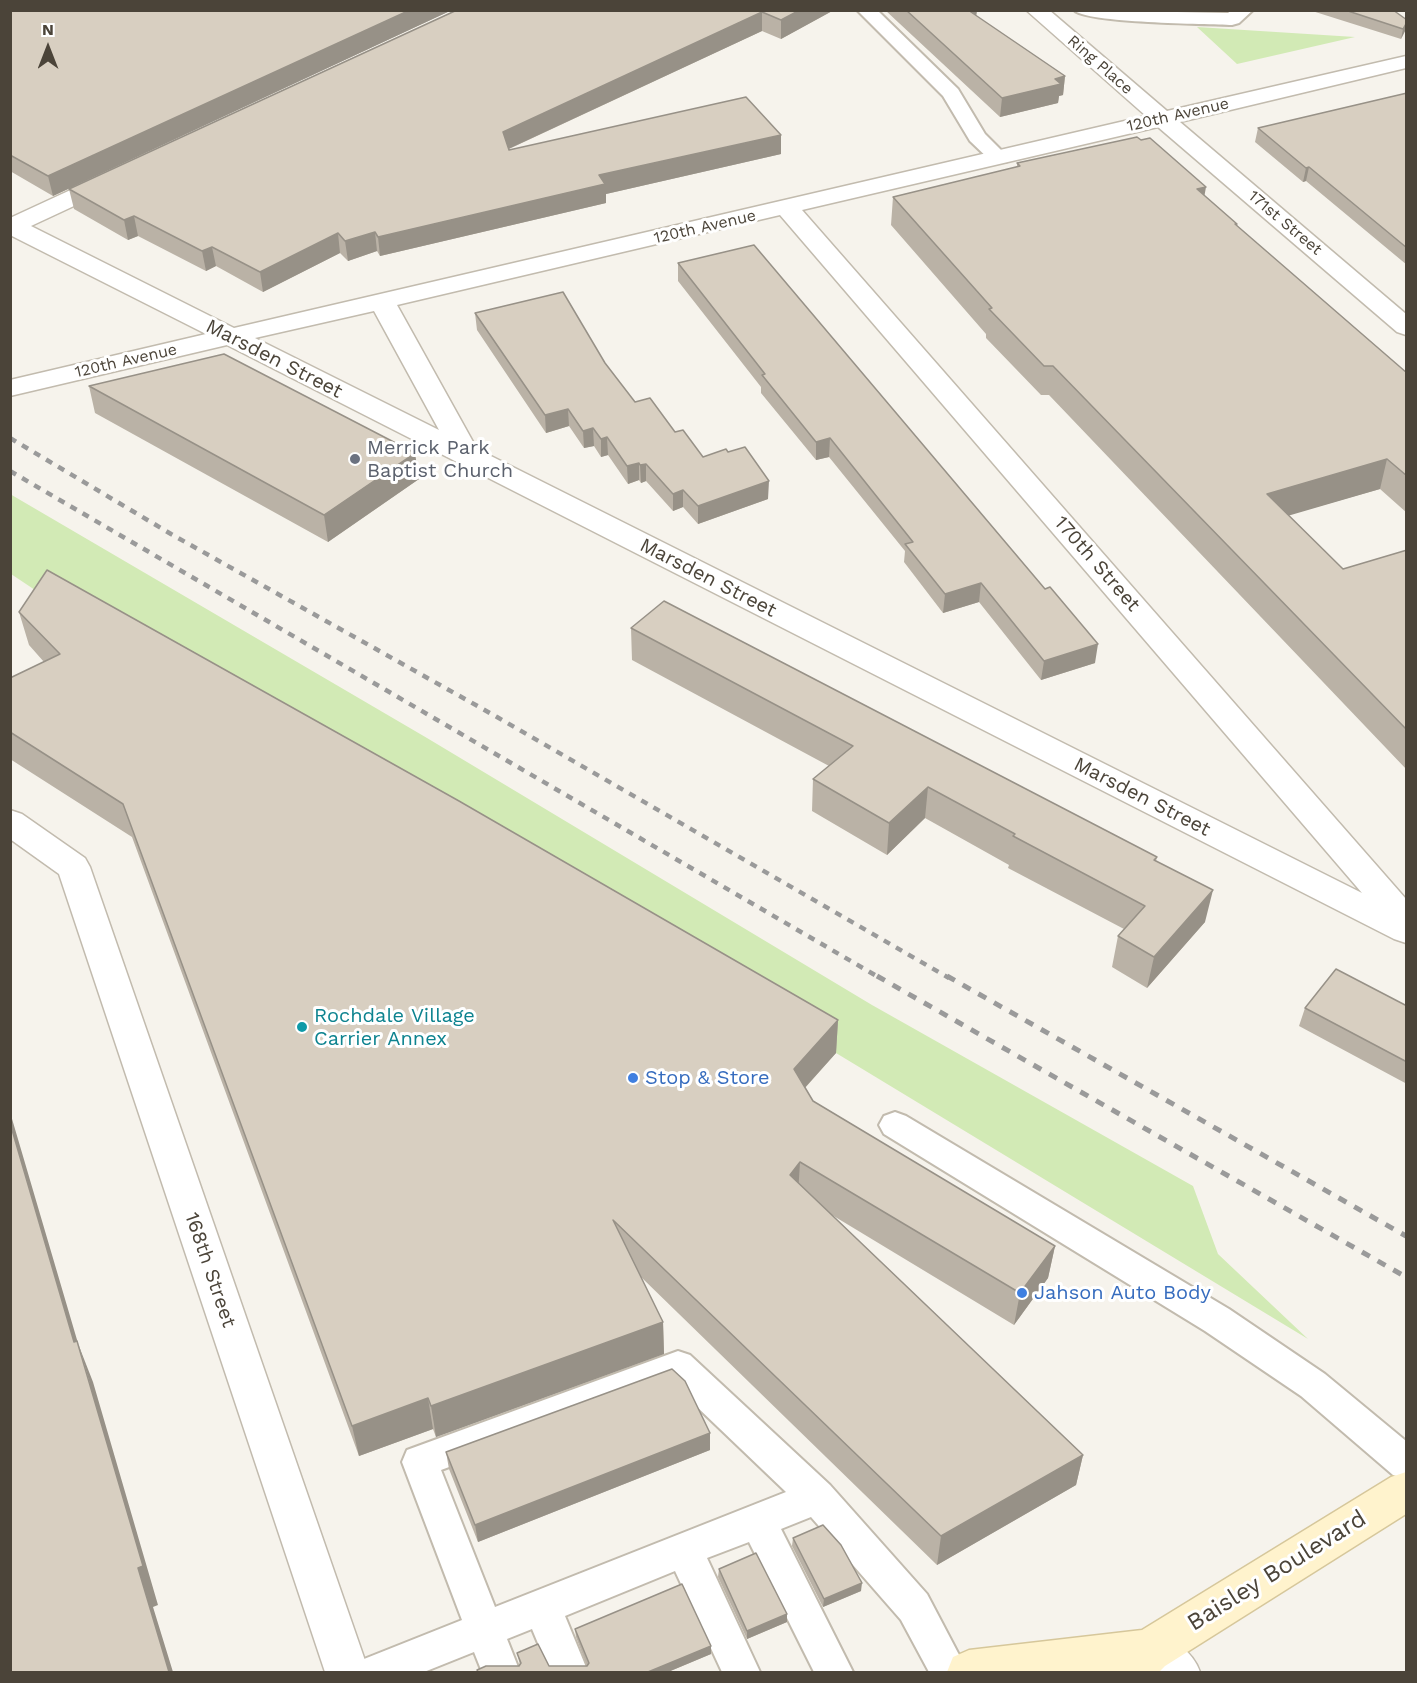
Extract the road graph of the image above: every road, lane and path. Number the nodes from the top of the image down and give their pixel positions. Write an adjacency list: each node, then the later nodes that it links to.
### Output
1 (866, 10): 7 (lane)
2 (1036, 10): 6 (street, Ring Place)
3 (1083, 10): 4 (lane)
4 (1244, 10)
5 (1404, 60): 6 (street, 120th Avenue)
6 (1163, 119): 7 (street, 120th Avenue); 12 (street, 171st Street)
7 (999, 158): 9 (street, 120th Avenue)
8 (134, 169): 10 (street)
9 (787, 208): 11 (street, 120th Avenue); 17 (street, 170th Street)
10 (11, 225): 13 (street, Marsden Street)
11 (382, 301): 13 (street, 120th Avenue); 15 (street)
12 (1407, 327)
13 (230, 337): 14 (street, 120th Avenue); 15 (street, Marsden Street)
14 (10, 388)
15 (467, 457): 18 (street, Marsden Street)
16 (10, 822): 28 (street, 168th Street)
17 (1407, 921)
18 (1407, 930)
19 (894, 1125): 20 (lane)
20 (1407, 1463)
21 (1407, 1491): 27 (main road, Baisley Boulevard)
22 (817, 1497): 23 (lane); 26 (lane); 34 (lane)
23 (758, 1522): 24 (lane); 33 (lane)
24 (685, 1551): 25 (lane); 32 (lane)
25 (543, 1608): 26 (lane); 31 (lane)
26 (484, 1631): 29 (lane); 30 (lane)
27 (1153, 1665): 35 (main road, Baisley Boulevard)
28 (347, 1672)
29 (378, 1672)
30 (501, 1672)
31 (569, 1672)
32 (741, 1672)
33 (834, 1672)
34 (949, 1672)
35 (969, 1672)

